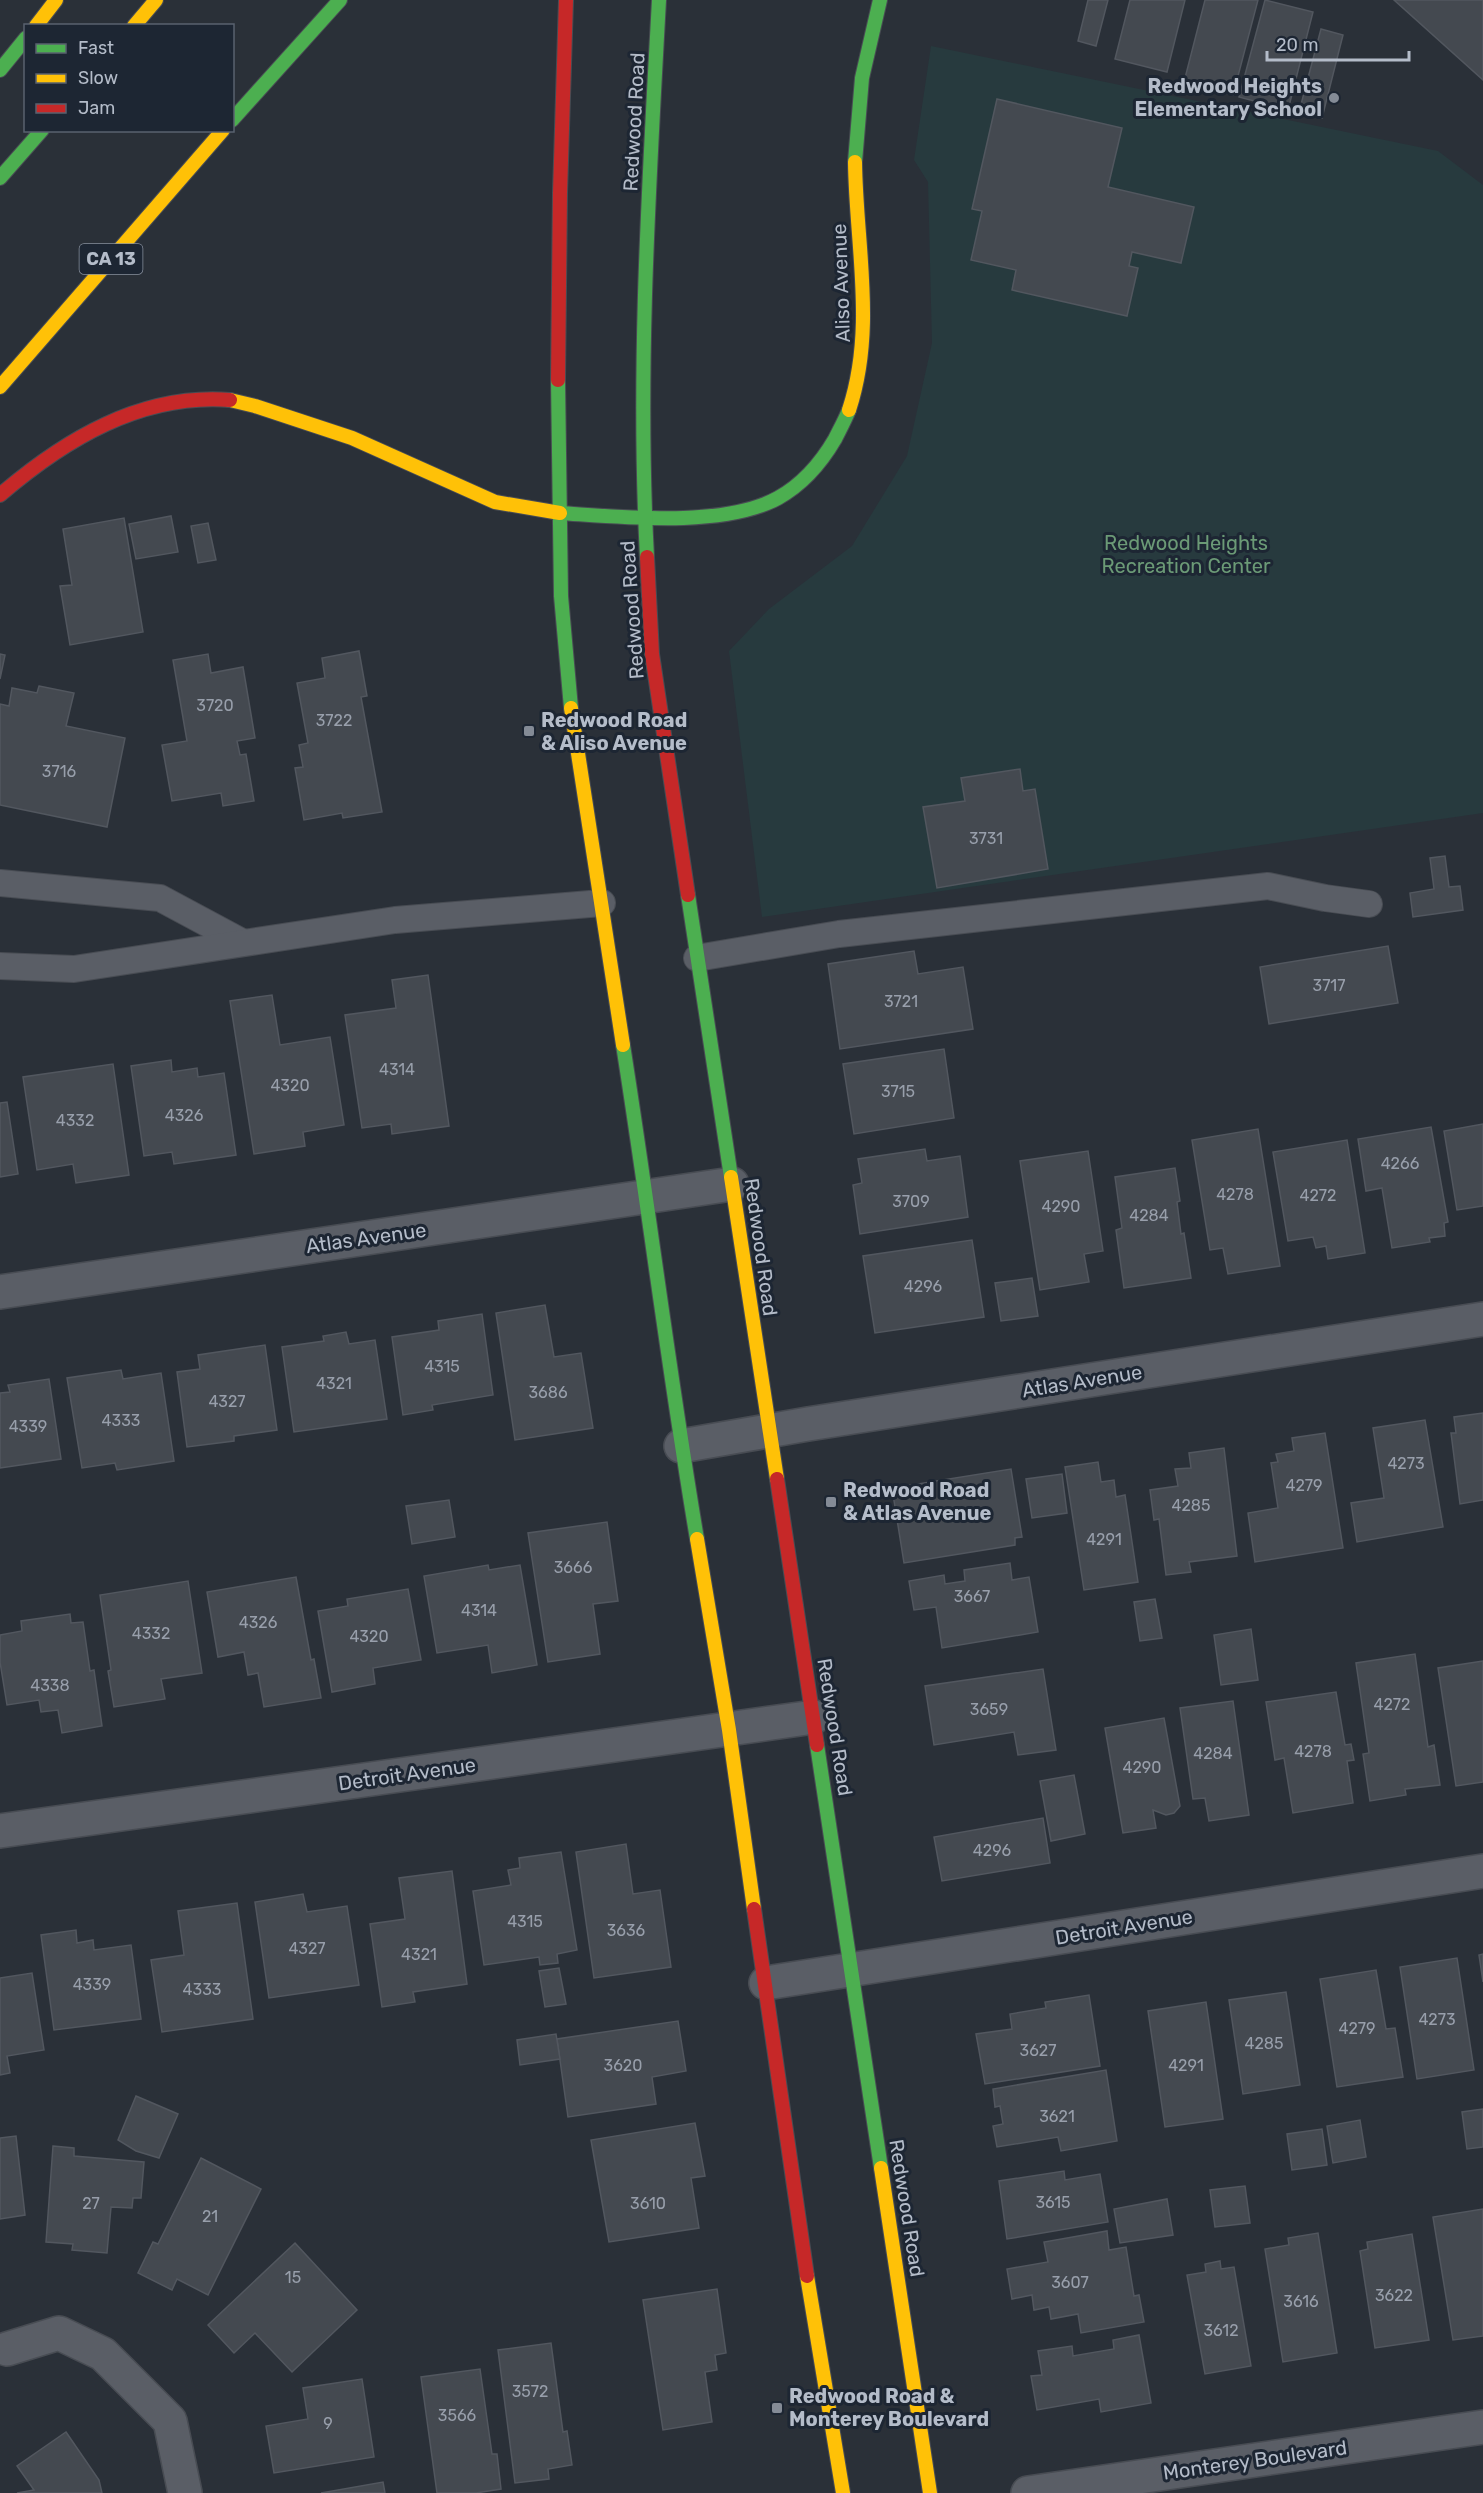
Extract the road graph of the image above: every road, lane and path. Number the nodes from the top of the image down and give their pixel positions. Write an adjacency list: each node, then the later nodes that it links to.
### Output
1 (56, 0): 7 (main road)
2 (156, 0): 8 (main road)
3 (340, 0): 11 (main road)
4 (566, 0): 17 (main road)
5 (660, 0): 18 (main road, Redwood Road)
6 (880, 0): 18 (main road, Aliso Avenue)
7 (38, 24)
8 (136, 24)
9 (24, 40): 10 (main road)
10 (0, 70)
11 (234, 118)
12 (40, 132): 14 (main road)
13 (221, 132): 15 (main road, CA 13)
14 (0, 178)
15 (0, 387)
16 (0, 495): 17 (main road, Aliso Avenue)
17 (560, 513): 18 (main road, Aliso Avenue); 20 (main road)
18 (645, 518): 23 (main road, Redwood Road)
19 (0, 883): 22 (lane)
20 (602, 903): 22 (lane); 26 (main road)
21 (1369, 904): 23 (lane)
22 (242, 942): 24 (lane)
23 (697, 958): 25 (main road, Redwood Road)
24 (0, 966)
25 (732, 1184): 26 (street, Atlas Avenue); 29 (main road, Redwood Road)
26 (647, 1197): 27 (street, Atlas Avenue); 30 (main road)
27 (0, 1292)
28 (1483, 1319): 29 (street, Atlas Avenue)
29 (768, 1431): 30 (street, Atlas Avenue); 31 (main road, Redwood Road)
30 (681, 1446): 32 (main road)
31 (814, 1717): 32 (street, Detroit Avenue); 35 (main road, Redwood Road)
32 (729, 1730): 33 (street, Detroit Avenue); 36 (main road)
33 (0, 1831)
34 (1483, 1871): 35 (street, Detroit Avenue)
35 (852, 1969): 36 (street, Detroit Avenue); 41 (main road, Redwood Road)
36 (766, 1983): 40 (main road)
37 (7, 2349): 39 (street)
38 (1483, 2427): 42 (street, Monterey Boulevard)
39 (185, 2493)
40 (843, 2493)
41 (930, 2493)
42 (1028, 2493)

